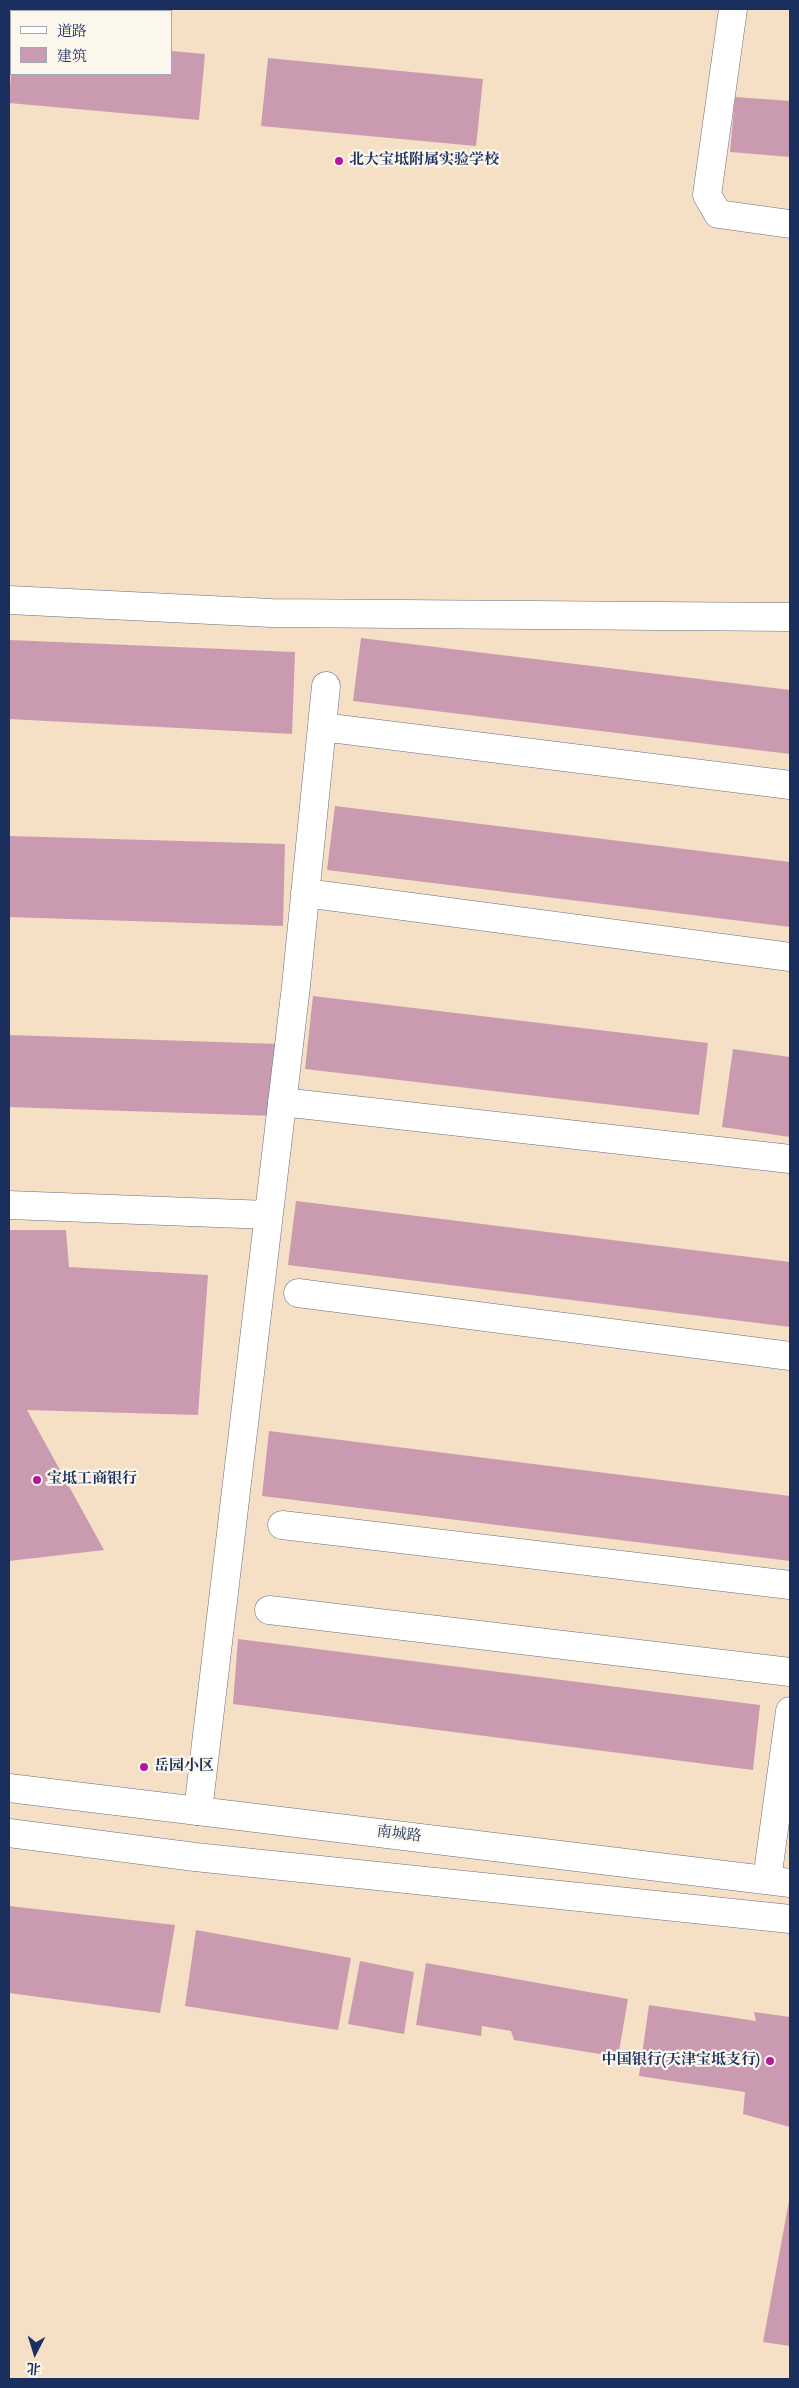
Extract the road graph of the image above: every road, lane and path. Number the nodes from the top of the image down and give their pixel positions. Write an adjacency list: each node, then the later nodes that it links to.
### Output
1 (733, 9): 2 (street)
2 (790, 224)
3 (9, 600): 4 (street)
4 (790, 617)
5 (326, 686): 6 (street)
6 (322, 727): 7 (street); 8 (street)
7 (790, 785)
8 (305, 893): 9 (street); 10 (street)
9 (790, 957)
10 (282, 1102): 11 (street); 13 (street)
11 (790, 1159)
12 (9, 1205): 13 (street)
13 (268, 1215): 22 (street)
14 (298, 1293): 15 (street)
15 (790, 1356)
16 (282, 1525): 17 (street)
17 (790, 1585)
18 (270, 1610): 19 (street)
19 (790, 1672)
20 (790, 1711): 24 (street)
21 (9, 1788): 22 (street, 南城路)
22 (198, 1811): 24 (street, 南城路)
23 (9, 1833): 25 (street)
24 (779, 1882)
25 (790, 1919)

